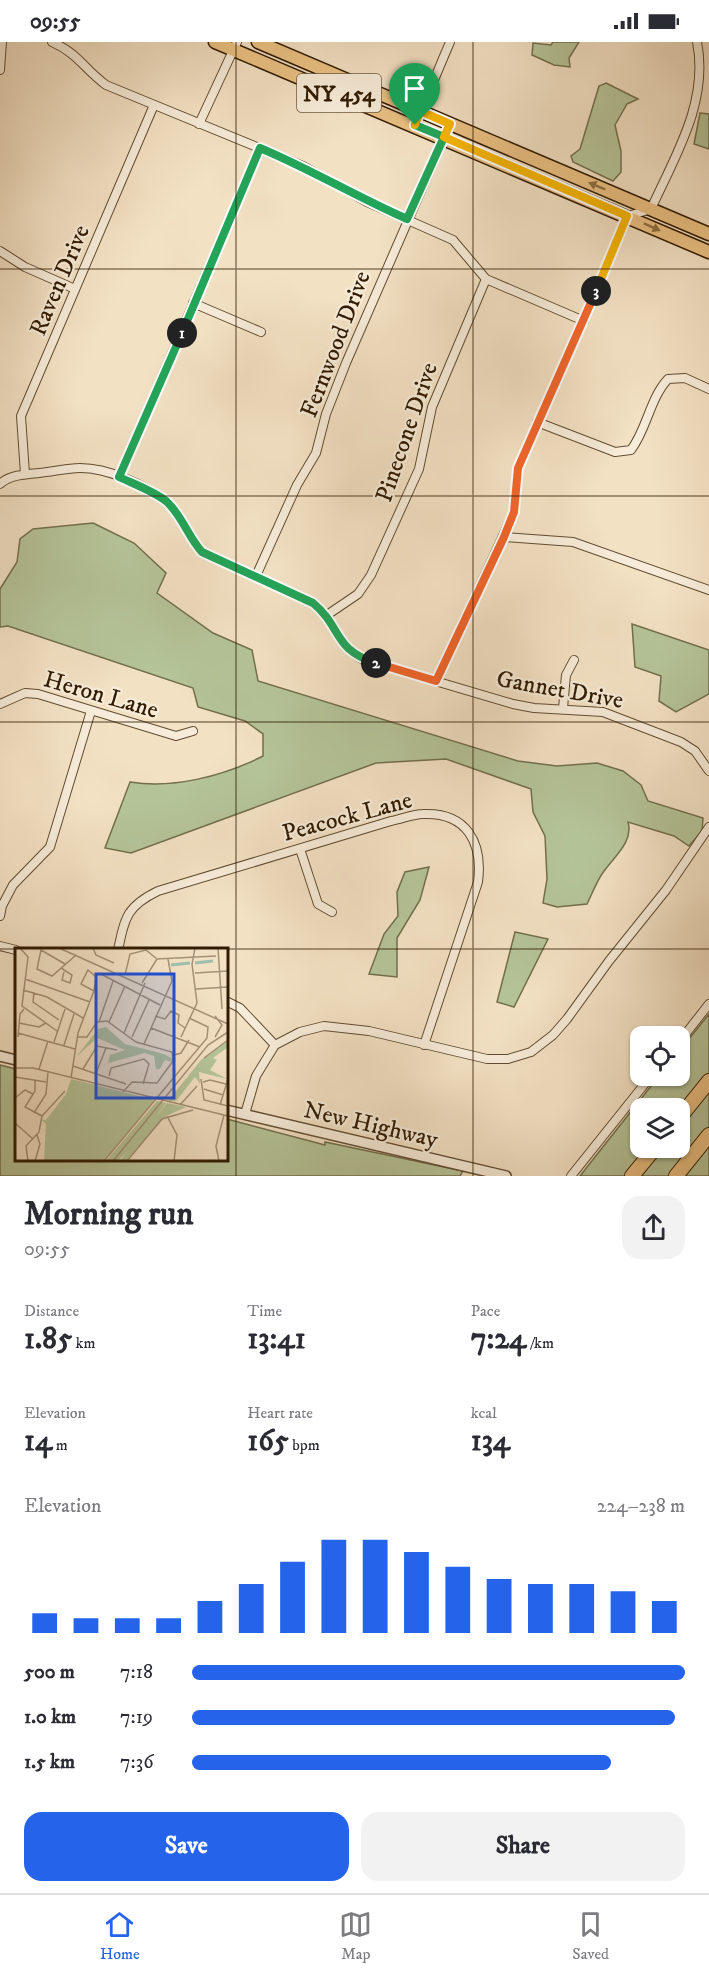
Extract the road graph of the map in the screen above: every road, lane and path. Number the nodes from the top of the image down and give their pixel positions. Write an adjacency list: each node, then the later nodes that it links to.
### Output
1 (2, 42): 8 (street)
2 (52, 42): 9 (street)
3 (215, 42): 7 (main road, NY 454)
4 (450, 42): 10 (street)
5 (697, 42): 16 (street)
6 (264, 43): 10 (main road, NY 454)
7 (235, 46): 11 (street); 13 (main road, NY 454)
8 (0, 70)
9 (154, 105): 11 (street); 23 (street, Raven Drive)
10 (420, 111): 12 (main road, NY 454); 13 (street)
11 (199, 124): 15 (street)
12 (450, 124): 14 (street, Fernwood Drive); 16 (main road, NY 454, one-way to 12)
13 (415, 125): 14 (main road, NY 454)
14 (444, 137): 17 (main road, NY 454); 18 (street, Fernwood Drive)
15 (260, 148): 18 (street); 24 (street)
16 (651, 208): 17 (street); 19 (main road, NY 454)
17 (627, 216): 21 (main road, NY 454, one-way to 21); 25 (street)
18 (407, 219): 22 (street); 33 (street, Fernwood Drive)
19 (709, 234)
20 (0, 251): 23 (street)
21 (709, 252)
22 (486, 279): 25 (street); 35 (street, Pinecone Drive)
23 (75, 289): 29 (street, Raven Drive)
24 (193, 303): 26 (street); 30 (street)
25 (584, 321): 28 (street)
26 (261, 332)
27 (709, 389): 28 (street)
28 (537, 422): 32 (street)
29 (25, 474): 30 (street, Gannet Drive); 31 (street, Gannet Drive)
30 (119, 477): 33 (street, Gannet Drive)
31 (0, 484)
32 (504, 537): 34 (street); 37 (street)
33 (256, 576): 35 (street, Gannet Drive)
34 (709, 590)
35 (327, 615): 37 (street, Gannet Drive)
36 (574, 660): 39 (street)
37 (436, 681): 39 (street, Gannet Drive)
38 (0, 704): 40 (street, Heron Lane)
39 (563, 708): 42 (street, Gannet Drive)
40 (91, 711): 41 (street, Heron Lane); 46 (street)
41 (193, 731)
42 (709, 771)
43 (709, 827): 54 (street)
44 (300, 849): 45 (street); 48 (street, Peacock Lane); 54 (street, Peacock Lane)
45 (332, 912)
46 (0, 916)
47 (0, 946): 49 (street)
48 (118, 948)
49 (15, 950)
50 (228, 1001): 53 (street)
51 (709, 1004): 52 (street)
52 (690, 1028)
53 (275, 1045): 54 (street); 61 (street)
54 (424, 1046)
55 (0, 1056): 56 (street)
56 (15, 1060)
57 (709, 1081): 59 (highway)
58 (643, 1086): 65 (street)
59 (690, 1105)
60 (228, 1110): 61 (street, New Highway)
61 (245, 1114): 64 (street, New Highway)
62 (709, 1135): 67 (highway)
63 (647, 1158): 66 (highway)
64 (506, 1176)
65 (571, 1176)
66 (632, 1176)
67 (676, 1176)

